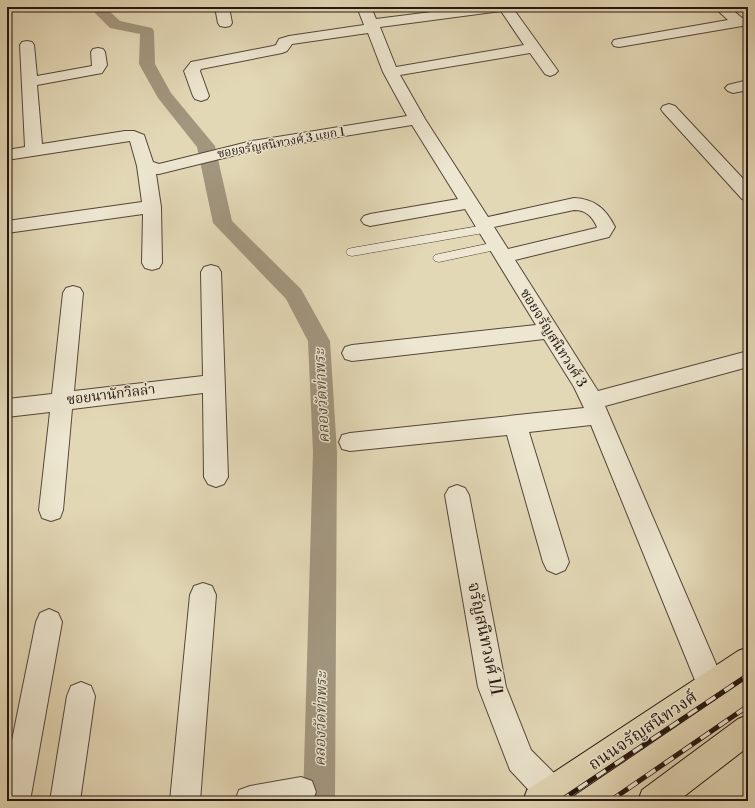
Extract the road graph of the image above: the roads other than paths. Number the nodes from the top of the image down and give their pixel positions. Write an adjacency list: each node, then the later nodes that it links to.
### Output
1 (222, 7): 6 (street)
2 (505, 7): 4 (street); 9 (street)
3 (721, 7): 5 (street)
4 (369, 20): 12 (street, ซอยจรัญสนิทวงศ์ 3); 14 (street)
5 (744, 22): 7 (street)
6 (225, 23)
7 (619, 43)
8 (27, 45): 13 (street)
9 (532, 48): 11 (street); 12 (street)
10 (98, 52): 13 (street)
11 (550, 71)
12 (391, 72): 16 (street, ซอยจรัญสนิทวงศ์ 3)
13 (30, 82): 17 (street)
14 (201, 96)
15 (669, 109): 20 (street)
16 (417, 120): 19 (street, ซอยจรัญสนิทวงศ์ 3 แยก 1); 21 (street, ซอยจรัญสนิทวงศ์ 3)
17 (34, 150): 18 (street); 19 (street)
18 (7, 155)
19 (146, 166): 22 (street)
20 (748, 194)
21 (468, 203): 23 (street); 25 (street, ซอยจรัญสนิทวงศ์ 3)
22 (152, 207): 24 (street); 28 (street)
23 (370, 220)
24 (7, 227)
25 (491, 239): 25 (street); 26 (lane); 27 (lane); 31 (street, ซอยจรัญสนิทวงศ์ 3)
26 (352, 252)
27 (439, 258)
28 (152, 263)
29 (211, 272): 34 (street)
30 (73, 293): 35 (street)
31 (549, 331): 32 (street); 37 (street, ซอยจรัญสนิทวงศ์ 3)
32 (352, 352)
33 (748, 359): 37 (street)
34 (214, 383): 35 (street, ซอยนานักวิลล่า); 40 (street)
35 (62, 400): 36 (street, ซอยนานักวิลล่า); 42 (street)
36 (7, 408)
37 (594, 408): 38 (street); 47 (street, ซอยจรัญสนิทวงศ์ 3)
38 (515, 425): 39 (street); 43 (street)
39 (350, 442)
40 (216, 477)
41 (457, 495): 51 (street, จรัญสนิทวงศ์ 1/1)
42 (51, 510)
43 (556, 562)
44 (203, 596): 54 (street)
45 (49, 622): 52 (street)
46 (748, 661): 47 (main road, ถนนจรัญสนิทวงศ์)
47 (711, 685): 51 (main road, ถนนจรัญสนิทวงศ์)
48 (81, 696): 53 (street)
49 (748, 729): 56 (main road)
50 (300, 792): 55 (street)
51 (545, 796)
52 (15, 801)
53 (65, 801)
54 (185, 801)
55 (250, 801)
56 (652, 801)

